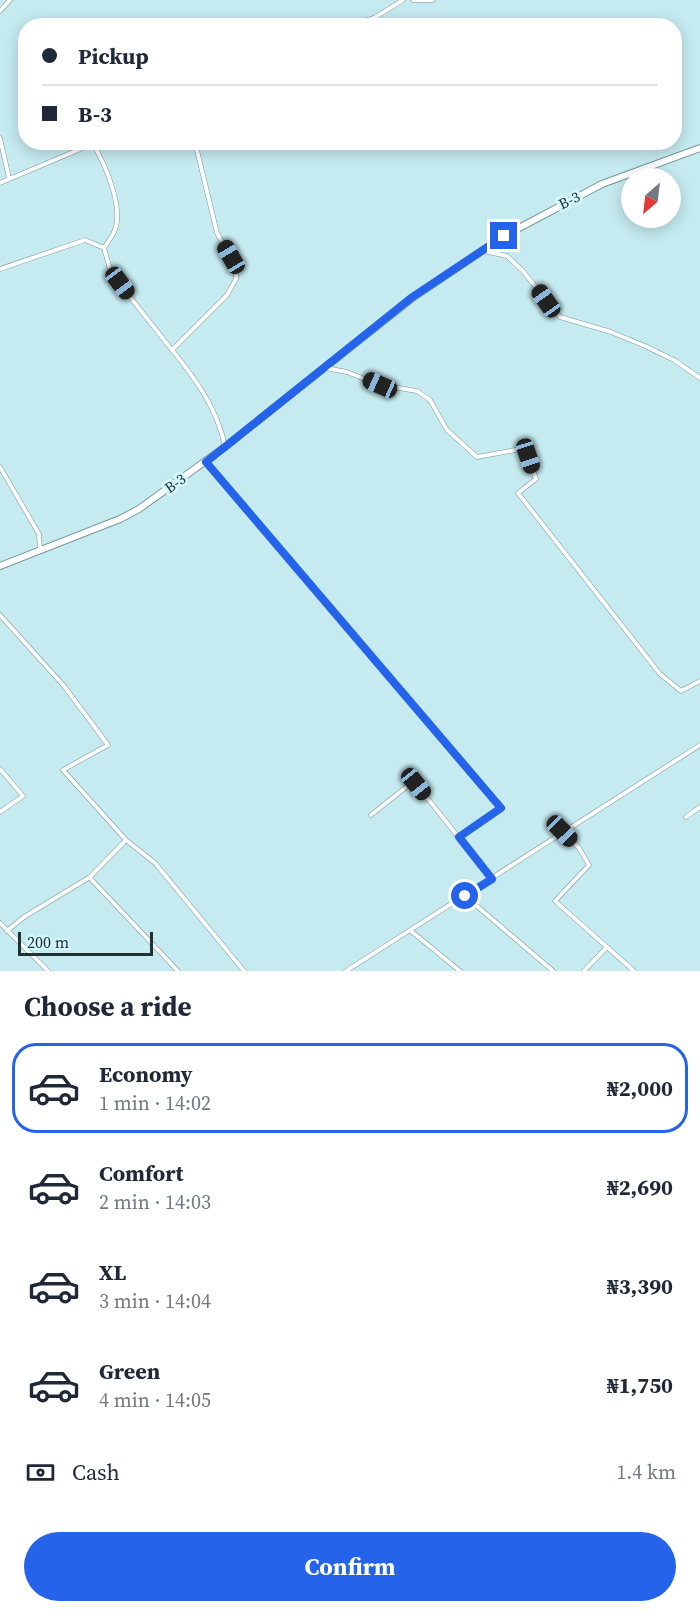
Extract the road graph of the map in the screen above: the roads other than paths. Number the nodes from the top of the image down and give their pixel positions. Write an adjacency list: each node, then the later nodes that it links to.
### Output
1 (10, 0): 5 (street)
2 (403, 0): 6 (street)
3 (413, 0): 4 (street)
4 (433, 0)
5 (0, 10)
6 (374, 18)
7 (0, 138): 12 (street)
8 (700, 148): 15 (main road, B-3)
9 (78, 150): 12 (street)
10 (98, 150): 14 (street)
11 (197, 150): 17 (street)
12 (9, 178): 13 (street)
13 (0, 183)
14 (104, 248): 16 (street); 17 (street)
15 (484, 251): 18 (main road, B-3); 19 (street)
16 (0, 269)
17 (172, 350): 20 (street)
18 (326, 368): 20 (main road, B-3); 26 (street)
19 (700, 378)
20 (225, 447): 21 (main road, B-3)
21 (206, 462): 23 (main road, B-3); 34 (street)
22 (0, 467): 23 (street)
23 (40, 551): 24 (main road, B-3)
24 (0, 567)
25 (0, 615): 35 (street)
26 (700, 681)
27 (700, 745): 33 (street)
28 (0, 769): 30 (street)
29 (700, 807): 32 (street)
30 (0, 812)
31 (371, 815): 34 (street)
32 (686, 817)
33 (562, 831): 37 (street); 42 (street)
34 (459, 837): 37 (street)
35 (126, 840): 36 (street); 45 (street)
36 (90, 877): 40 (street); 44 (street)
37 (492, 879): 38 (street)
38 (465, 896): 41 (street); 48 (street)
39 (0, 923): 40 (street)
40 (7, 931): 43 (street)
41 (411, 931): 46 (street); 47 (street)
42 (606, 948): 49 (street); 50 (street)
43 (48, 971)
44 (178, 971)
45 (244, 971)
46 (346, 971)
47 (460, 971)
48 (553, 971)
49 (584, 971)
50 (634, 971)

